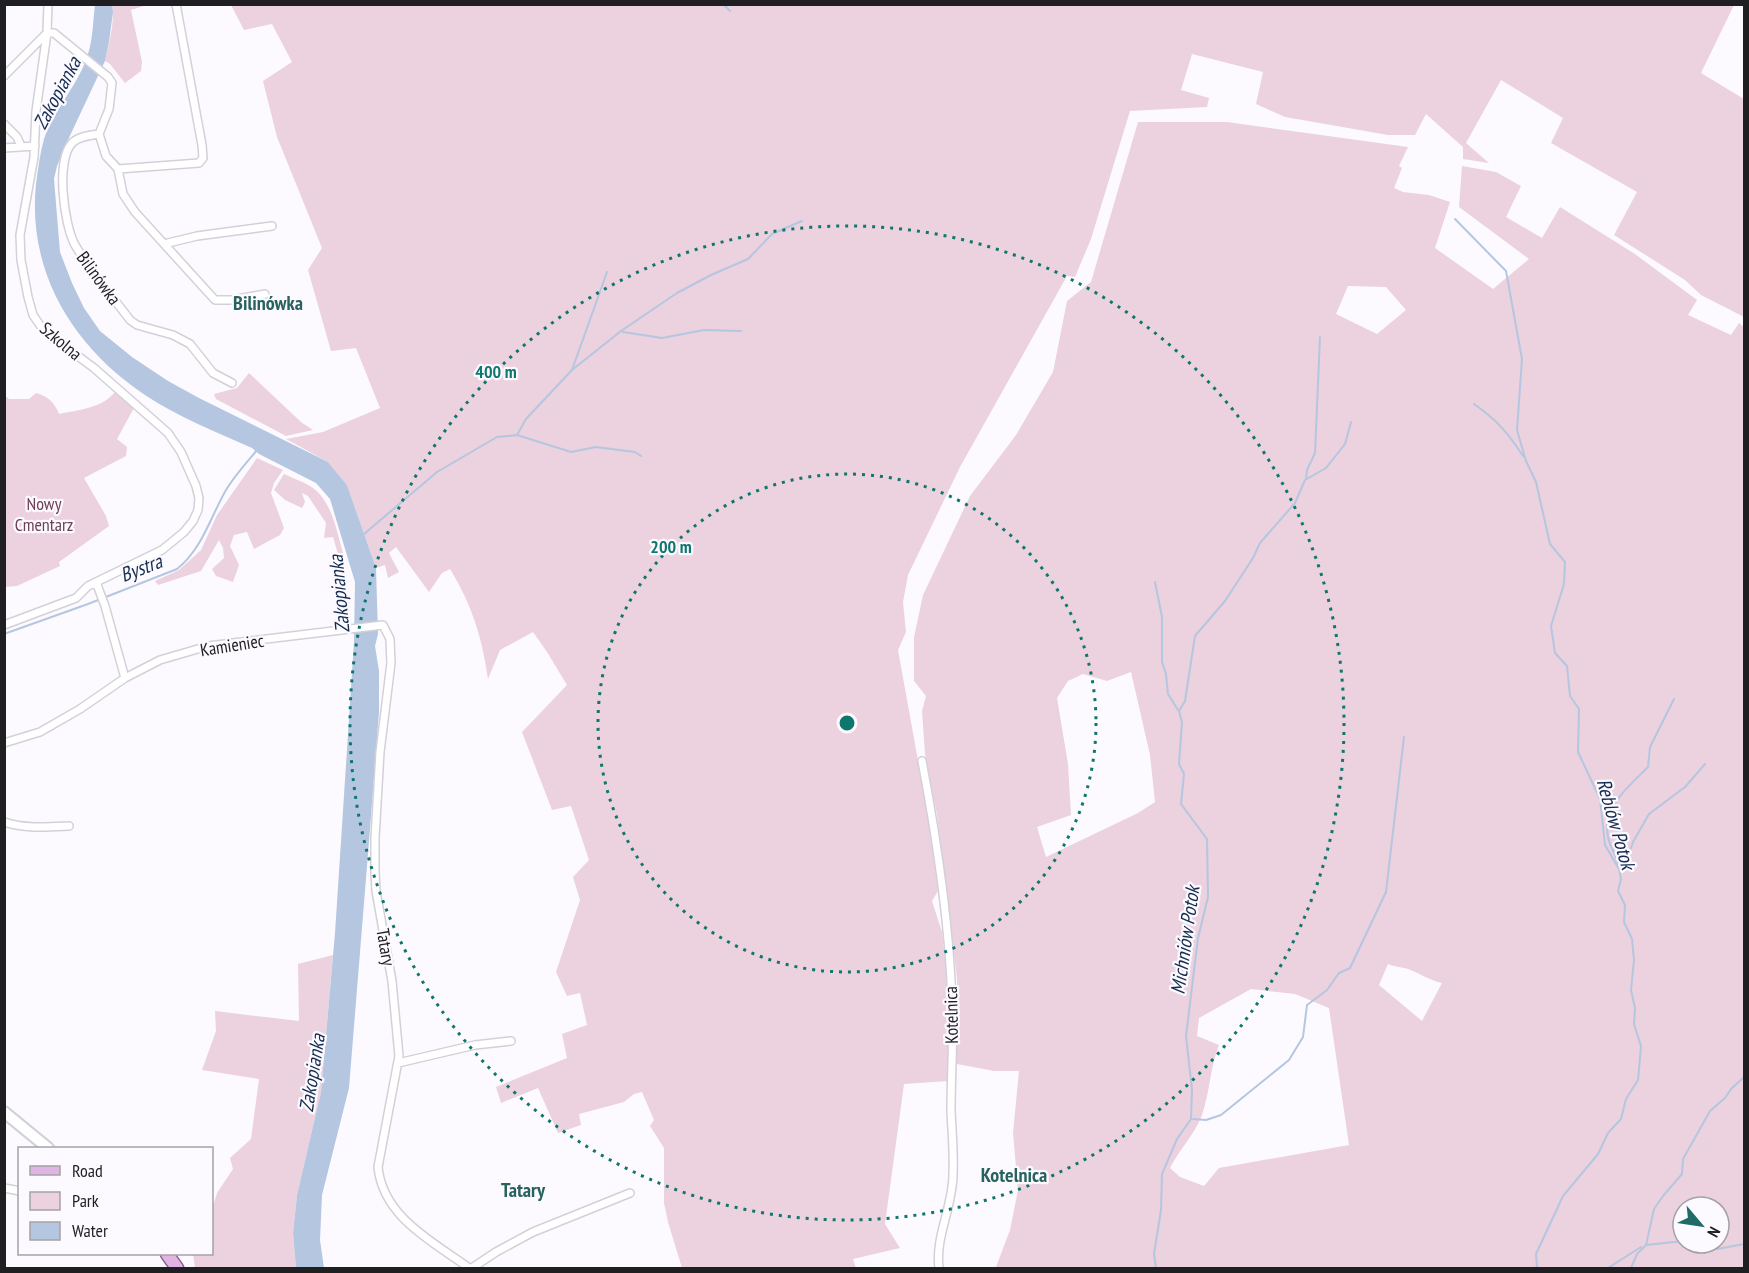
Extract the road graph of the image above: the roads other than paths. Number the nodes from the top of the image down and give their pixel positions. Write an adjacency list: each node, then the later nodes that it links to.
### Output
1 (48, 4): 3 (street, Szkolna)
2 (176, 4): 10 (street)
3 (47, 33): 4 (street); 6 (street); 8 (street, Szkolna)
4 (4, 76)
5 (4, 124): 7 (street)
6 (99, 134): 10 (street); 14 (street, Bilinówka)
7 (21, 146): 8 (street); 9 (street)
8 (35, 146): 15 (street, Szkolna)
9 (4, 148)
10 (118, 169): 12 (street)
11 (272, 226): 12 (street)
12 (164, 244): 13 (street)
13 (265, 294)
14 (232, 383)
15 (96, 582): 16 (street, Szkolna); 18 (street)
16 (4, 626)
17 (344, 630): 18 (street, Kamieniec); 24 (street, Tatary)
18 (125, 678): 19 (street, Kamieniec)
19 (4, 743)
20 (922, 761): 31 (street, Kotelnica)
21 (4, 822): 22 (street)
22 (69, 826)
23 (511, 1041): 24 (street)
24 (398, 1063): 30 (street, Tatary)
25 (4, 1112): 26 (main road)
26 (46, 1147)
27 (630, 1192): 30 (street, Tatary)
28 (168, 1255): 29 (main road)
29 (177, 1269)
30 (470, 1269)
31 (939, 1269)

